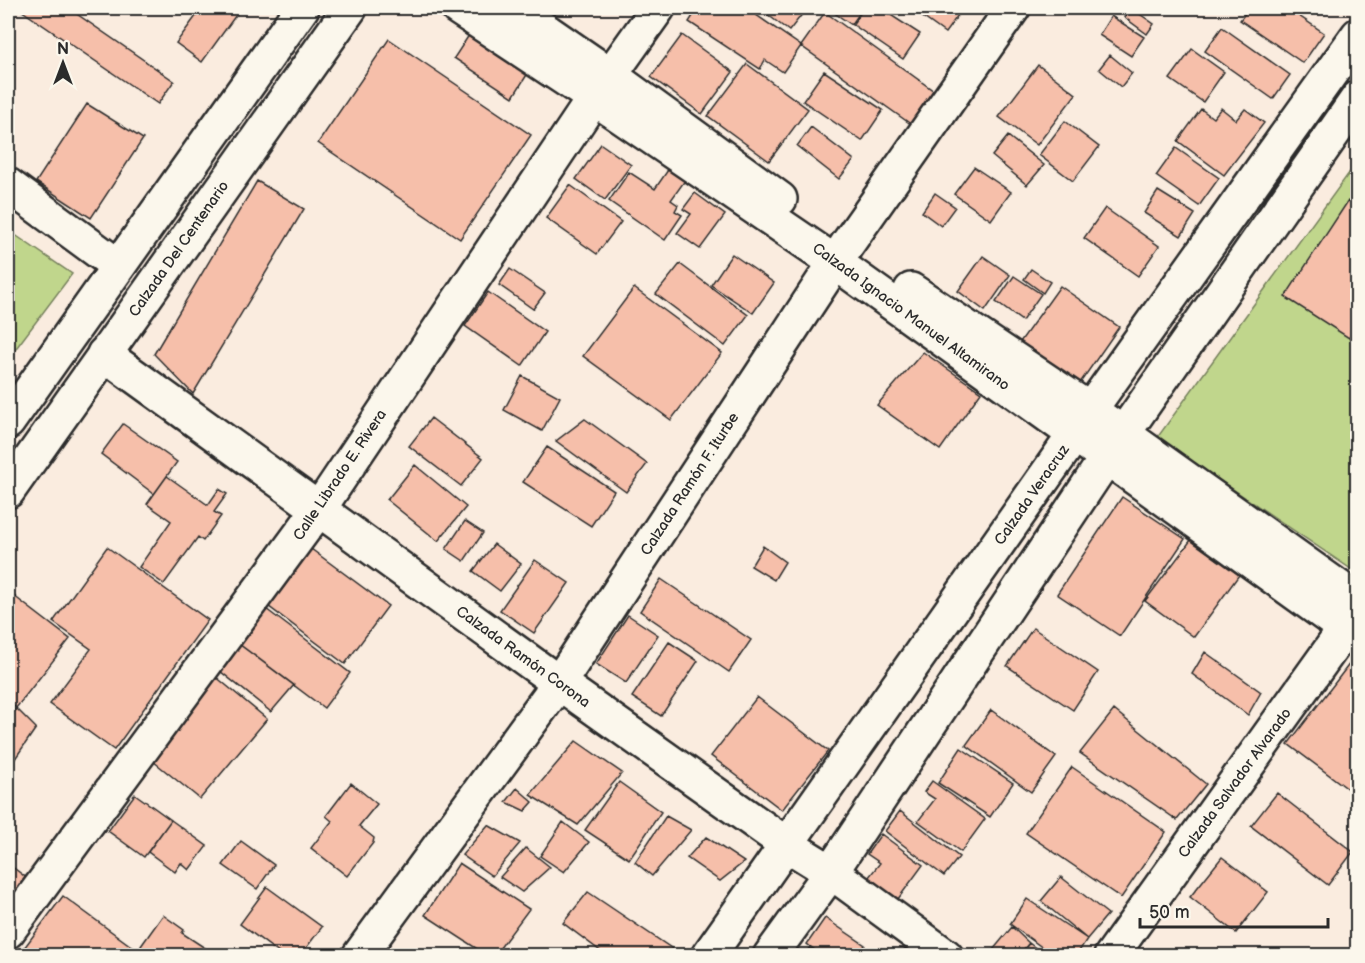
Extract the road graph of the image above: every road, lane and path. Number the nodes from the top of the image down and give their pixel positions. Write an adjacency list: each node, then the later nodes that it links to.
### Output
1 (302, 8): 12 (street)
2 (350, 8): 13 (street, Calzada Del Centenario)
3 (458, 8): 8 (street, Calzada Ignacio Manuel Altamirano)
4 (513, 8): 8 (street, Calzada Ignacio Manuel Altamirano)
5 (658, 8): 8 (street, Calle Librado E. Rivera)
6 (1013, 8): 11 (street, Calzada Ramón F. Iturbe)
7 (1358, 35): 15 (street, Calzada Veracruz)
8 (602, 86): 11 (street, Calzada Ignacio Manuel Altamirano); 18 (street, Calle Librado E. Rivera)
9 (1358, 98): 16 (street)
10 (8, 186): 12 (street)
11 (841, 254): 15 (street, Calzada Ignacio Manuel Altamirano); 20 (street, Calzada Ramón F. Iturbe)
12 (118, 266): 14 (street)
13 (104, 354): 17 (street, Calzada Del Centenario); 18 (street, Calzada Ramón Corona)
14 (8, 422)
15 (1083, 422): 16 (street, Calzada Ignacio Manuel Altamirano); 21 (street, Calzada Veracruz)
16 (1115, 445): 19 (street, Calzada Ignacio Manuel Altamirano); 22 (street)
17 (8, 491)
18 (319, 508): 20 (street, Calzada Ramón Corona); 23 (street, Calle Librado E. Rivera)
19 (1354, 620): 28 (street, Calzada Salvador Alvarado)
20 (559, 683): 21 (street, Calzada Ramón Corona); 24 (street, Calzada Ramón F. Iturbe)
21 (786, 844): 22 (street, Calzada Ramón Corona); 25 (street, Calzada Veracruz)
22 (831, 872): 26 (street); 27 (street, Calzada Ramón Corona)
23 (8, 931)
24 (359, 956)
25 (708, 956)
26 (770, 956)
27 (946, 956)
28 (1111, 956)

